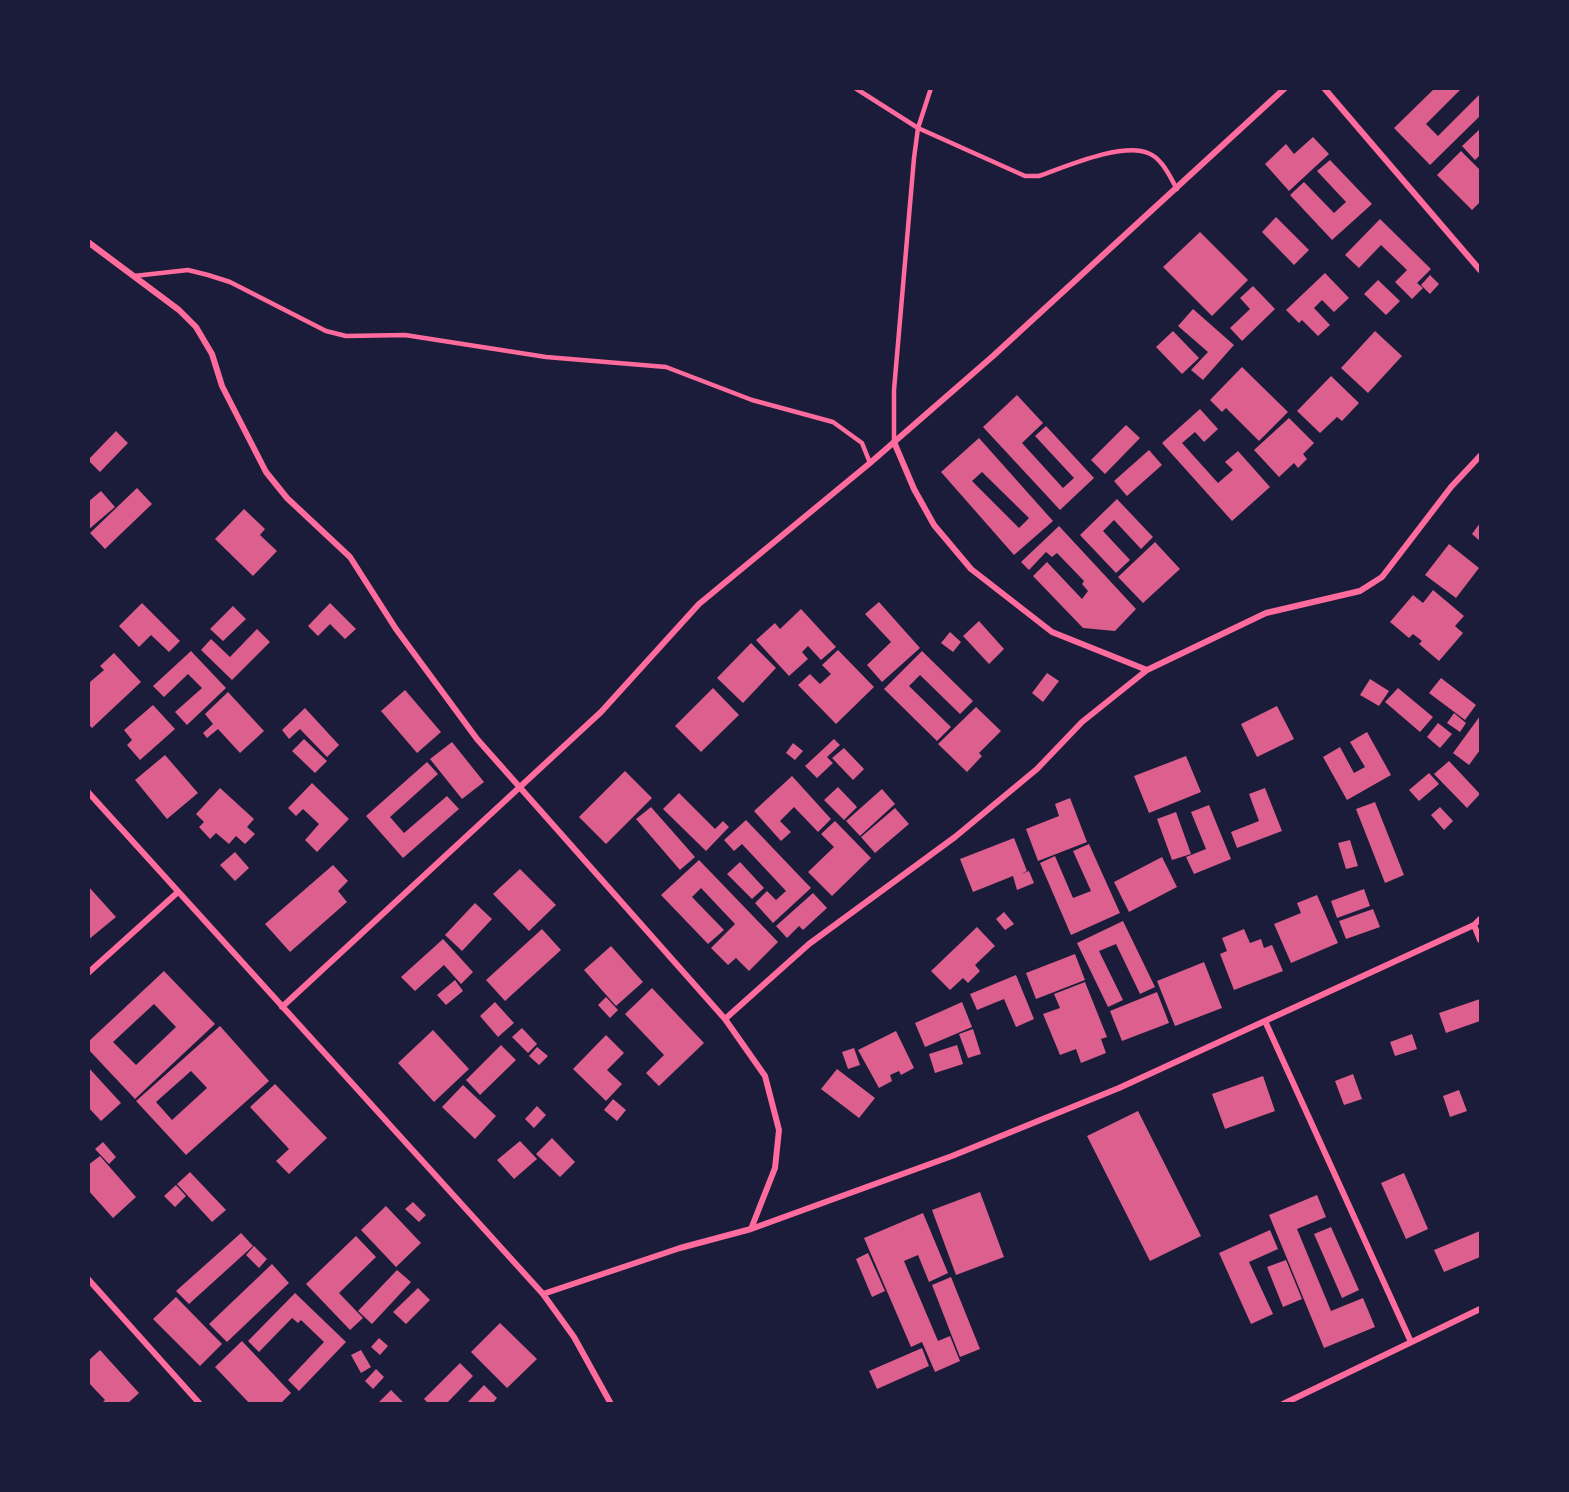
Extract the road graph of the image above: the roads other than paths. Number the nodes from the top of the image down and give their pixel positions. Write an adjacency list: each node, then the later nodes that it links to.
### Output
1 (855, 88): 5 (lane)
2 (932, 88): 5 (lane)
3 (1286, 88): 6 (street)
4 (1324, 88): 8 (street)
5 (918, 129): 6 (lane); 10 (lane)
6 (1177, 189): 10 (street)
7 (88, 242): 9 (street)
8 (1480, 270)
9 (131, 277): 12 (lane); 14 (street)
10 (894, 442): 12 (street); 13 (street)
11 (1480, 456): 13 (street)
12 (870, 464): 14 (street)
13 (1147, 670): 22 (street)
14 (520, 788): 21 (street); 22 (street)
15 (88, 792): 16 (street)
16 (178, 892): 20 (street); 21 (street)
17 (1480, 919): 18 (street)
18 (1474, 925): 19 (street); 23 (street)
19 (1480, 940)
20 (88, 973)
21 (282, 1007): 26 (street)
22 (725, 1019): 24 (street)
23 (1265, 1021): 24 (street); 28 (street)
24 (751, 1229): 26 (street)
25 (88, 1279): 29 (street)
26 (543, 1294): 30 (street)
27 (1480, 1309): 28 (street)
28 (1412, 1342): 31 (street)
29 (200, 1404)
30 (611, 1404)
31 (1283, 1404)

